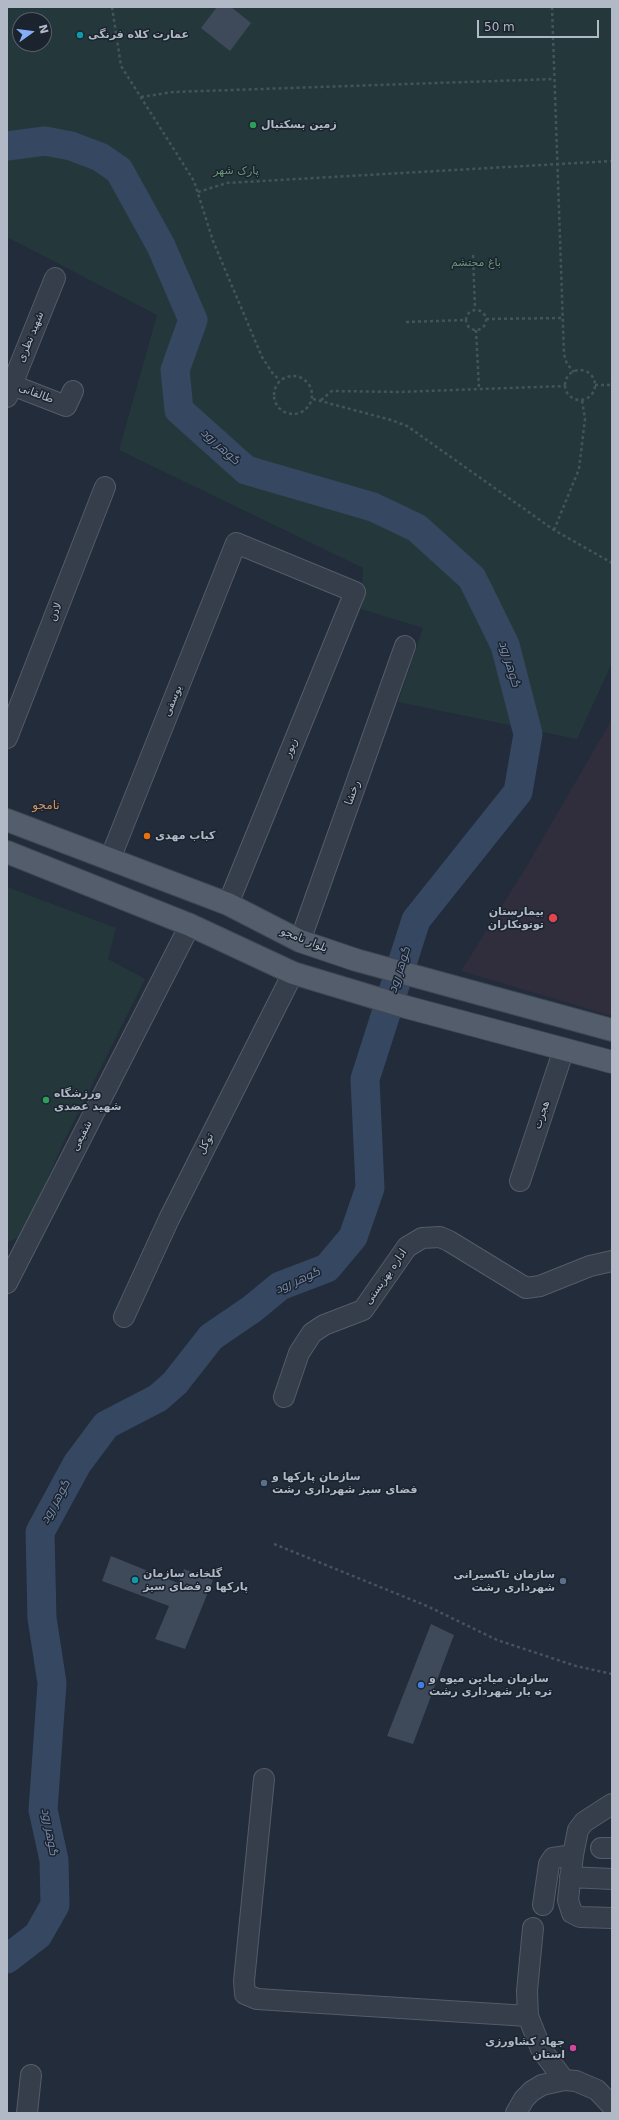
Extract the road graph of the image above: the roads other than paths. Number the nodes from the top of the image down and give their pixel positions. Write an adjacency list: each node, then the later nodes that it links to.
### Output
1 (55, 278): 3 (street, شهید نظری)
2 (73, 390): 3 (street, طالقانی)
3 (9, 391)
4 (105, 487): 7 (street, لادن)
5 (236, 543): 10 (street, یوسفی); 11 (street, زیور)
6 (405, 646): 13 (street, رخشا)
7 (7, 738)
8 (7, 820): 10 (main road, بلوار نامجو)
9 (7, 852): 12 (main road)
10 (110, 859): 11 (main road, بلوار نامجو)
11 (228, 904): 13 (main road, بلوار نامجو)
12 (190, 926): 14 (main road); 22 (street, شفیعی)
13 (300, 941): 15 (main road, بلوار نامجو)
14 (293, 973): 16 (main road); 23 (street, توکل)
15 (418, 977): 16 (main road); 17 (main road, بلوار نامجو)
16 (406, 1007): 18 (main road)
17 (612, 1030)
18 (564, 1049): 19 (main road); 20 (street, هجرت)
19 (612, 1062)
20 (520, 1181)
21 (612, 1261): 24 (street, اداره بهزیستی)
22 (7, 1283)
23 (124, 1317)
24 (284, 1397)
25 (264, 1779): 33 (street)
26 (612, 1804): 27 (street)
27 (572, 1855): 28 (street); 30 (street)
28 (570, 1877): 29 (street); 31 (street)
29 (612, 1879)
30 (543, 1905)
31 (612, 1918)
32 (533, 1928): 33 (street)
33 (528, 2016): 35 (street)
34 (31, 2075): 37 (street)
35 (564, 2080): 36 (street); 38 (street)
36 (610, 2097)
37 (27, 2113)
38 (516, 2113)

